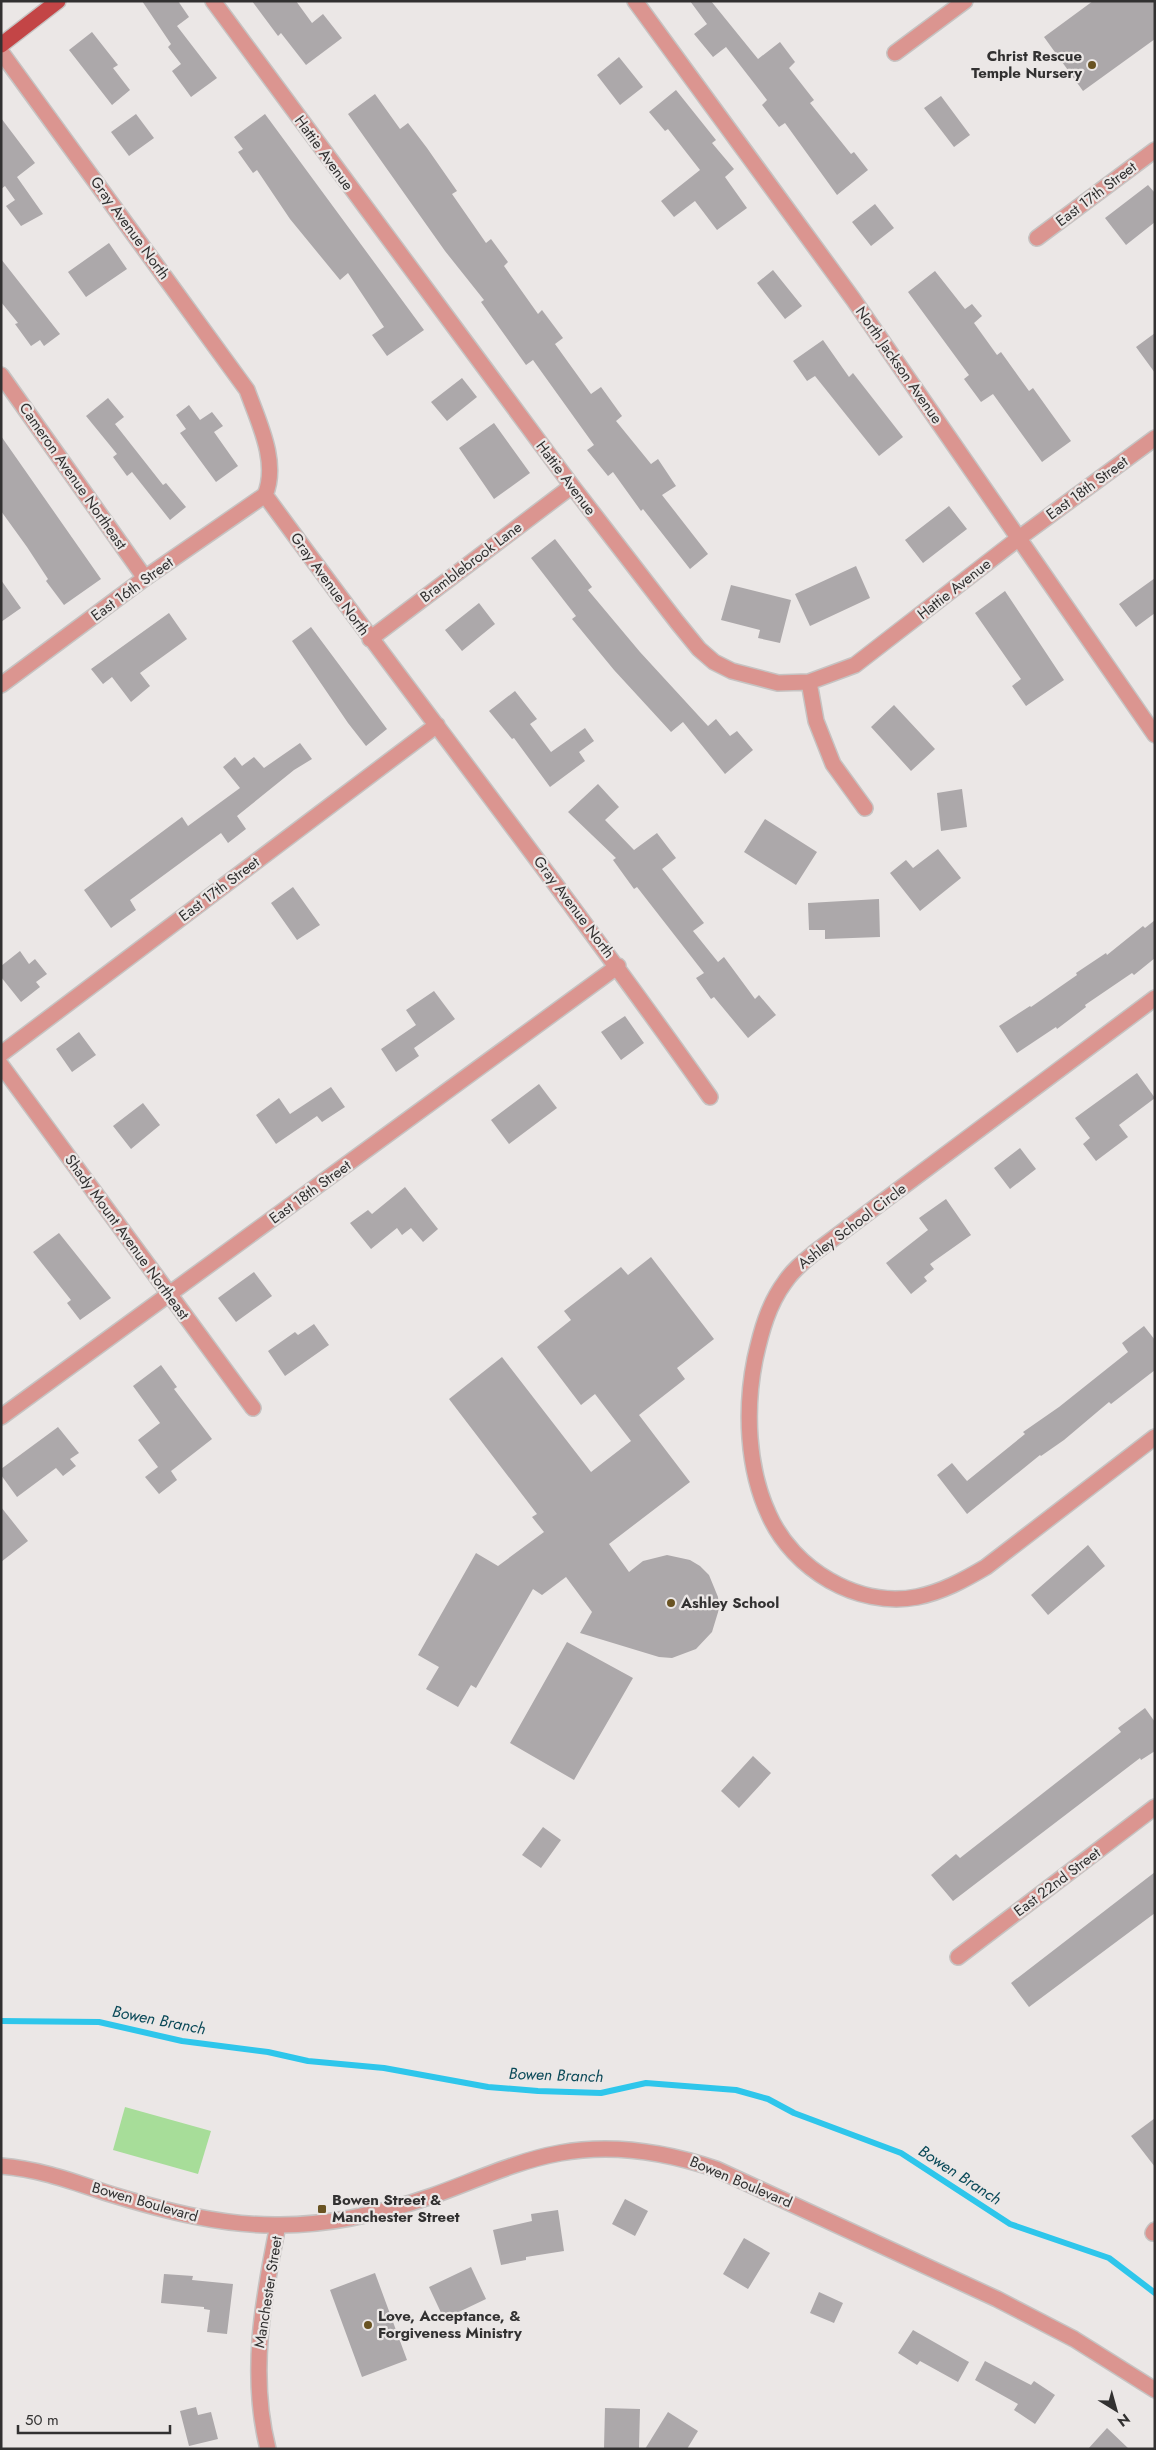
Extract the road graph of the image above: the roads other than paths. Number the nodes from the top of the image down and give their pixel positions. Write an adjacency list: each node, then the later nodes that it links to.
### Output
1 (58, 1): 5 (main road)
2 (213, 1): 12 (street, Hattie Avenue)
3 (635, 1): 14 (street, North Jackson Avenue)
4 (965, 1): 7 (street)
5 (1, 44)
6 (1, 52): 13 (street, Gray Avenue North)
7 (895, 53)
8 (1155, 150): 9 (street, East 17th Street)
9 (1037, 238)
10 (1, 374): 15 (street, Cameron Avenue Northeast)
11 (1155, 438): 14 (street, East 18th Street)
12 (572, 486): 16 (street, Bramblebrook Lane); 17 (street, Hattie Avenue)
13 (264, 495): 15 (street, East 16th Street); 16 (street, Gray Avenue North)
14 (1019, 538): 17 (street, Hattie Avenue); 20 (street, North Jackson Avenue)
15 (145, 578): 18 (street, East 16th Street)
16 (370, 639): 19 (street, Gray Avenue North)
17 (809, 682): 21 (street)
18 (1, 685)
19 (437, 725): 22 (street, Gray Avenue North); 24 (street, East 17th Street)
20 (1155, 735)
21 (865, 808)
22 (618, 966): 26 (street, Gray Avenue North); 27 (street, East 18th Street)
23 (1155, 998): 30 (street, Ashley School Circle)
24 (1, 1054)
25 (1, 1065): 27 (street, Shady Mount Avenue Northeast)
26 (710, 1096)
27 (170, 1296): 28 (street, Shady Mount Avenue Northeast); 29 (street, East 18th Street)
28 (253, 1408)
29 (1, 1417)
30 (1155, 1437)
31 (1155, 1807): 32 (street, East 22nd Street)
32 (958, 1957)
33 (1, 2166): 34 (street, Bowen Boulevard)
34 (278, 2225): 35 (street, Bowen Boulevard); 36 (street, Manchester Street)
35 (1155, 2390)
36 (268, 2449)

